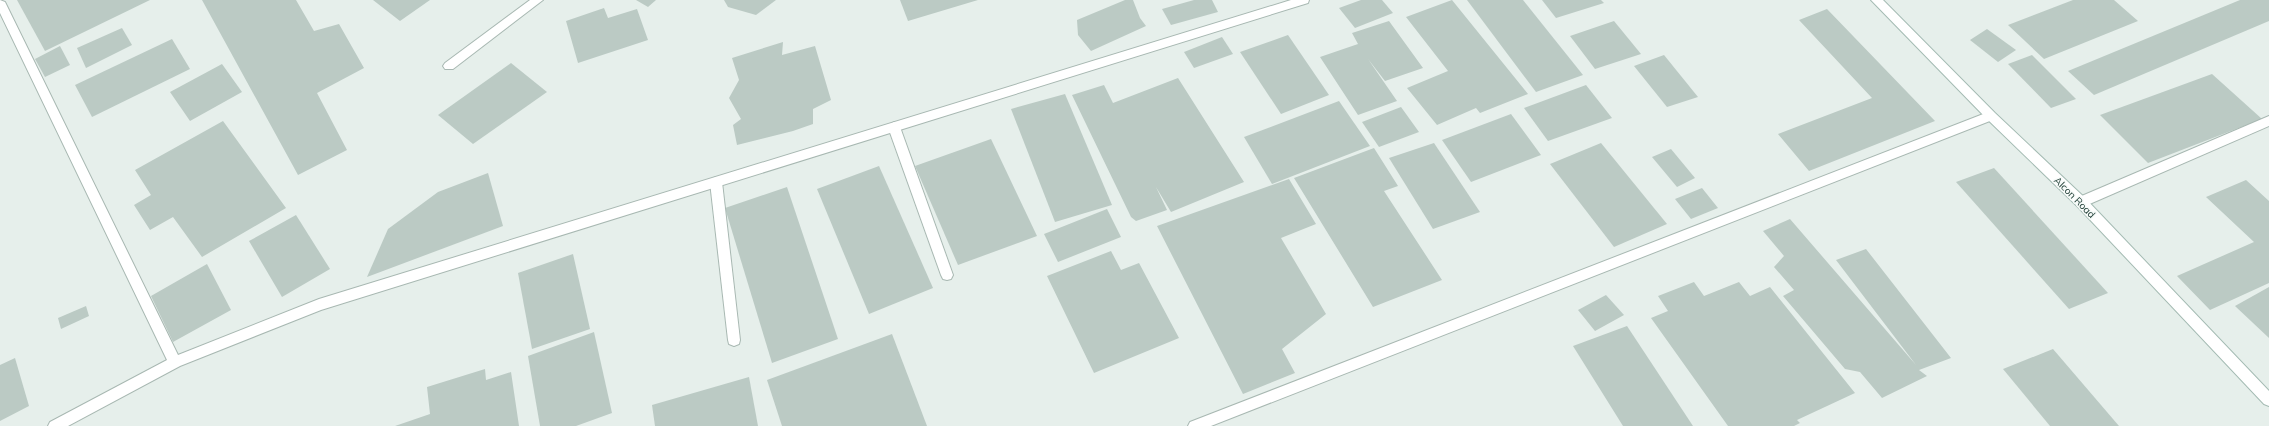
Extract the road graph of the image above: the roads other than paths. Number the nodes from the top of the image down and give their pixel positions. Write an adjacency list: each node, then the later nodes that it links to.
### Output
1 (538, 0): 5 (street)
2 (1304, 0): 8 (street)
3 (1876, 0): 6 (street, Alcon Road)
4 (0, 2): 13 (street)
5 (449, 66)
6 (1991, 116): 10 (street, Alcon Road); 16 (street)
7 (2269, 121): 10 (street)
8 (894, 127): 9 (street); 11 (street)
9 (716, 182): 12 (street); 13 (street)
10 (2081, 202): 14 (street, Alcon Road)
11 (947, 275)
12 (734, 340)
13 (175, 362): 15 (street)
14 (2269, 400)
15 (55, 426)
16 (1195, 426)

